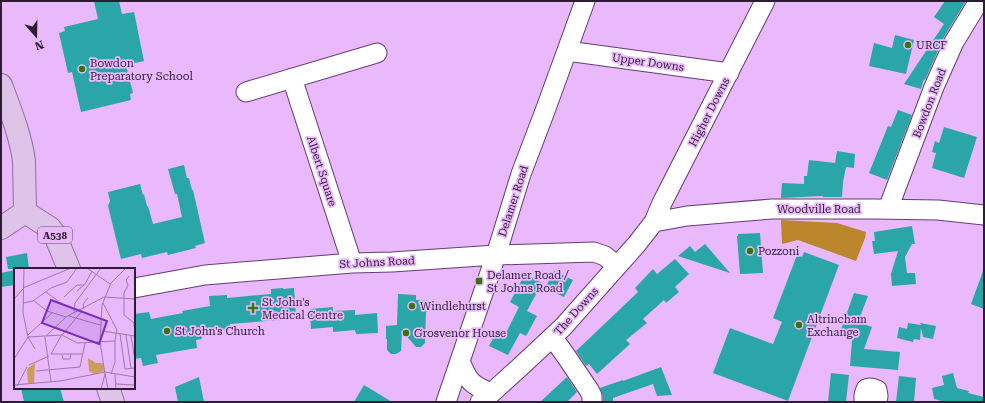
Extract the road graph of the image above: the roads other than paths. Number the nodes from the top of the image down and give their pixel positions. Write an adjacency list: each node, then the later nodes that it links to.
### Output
1 (585, 1): 4 (street, Delamer Road)
2 (765, 1): 6 (street, Higher Downs)
3 (980, 1): 10 (street, Bowdon Road)
4 (567, 51): 6 (street, Upper Downs); 15 (street, Delamer Road)
5 (377, 53): 7 (street)
6 (729, 73): 13 (street, Higher Downs)
7 (292, 78): 9 (street); 16 (street, Albert Square)
8 (1, 85): 11 (main road)
9 (246, 92)
10 (888, 209): 12 (street, Woodville Road); 13 (street, Woodville Road)
11 (25, 212): 14 (main road); 18 (main road, A538)
12 (984, 215)
13 (654, 222): 17 (street, The Downs)
14 (1, 228)
15 (496, 255): 16 (street, St Johns Road); 17 (street, St Johns Road); 21 (street, Delamer Road)
16 (352, 263): 19 (street, St Johns Road)
17 (617, 266): 20 (street, The Downs)
18 (69, 268)
19 (135, 288)
20 (553, 338): 23 (street, The Downs); 26 (street)
21 (460, 361): 23 (street, The Downs); 25 (street, Delamer Road)
22 (108, 389): 24 (main road)
23 (486, 398)
24 (113, 402)
25 (446, 402)
26 (592, 402)
27 (864, 402): 28 (street)
28 (877, 402)

